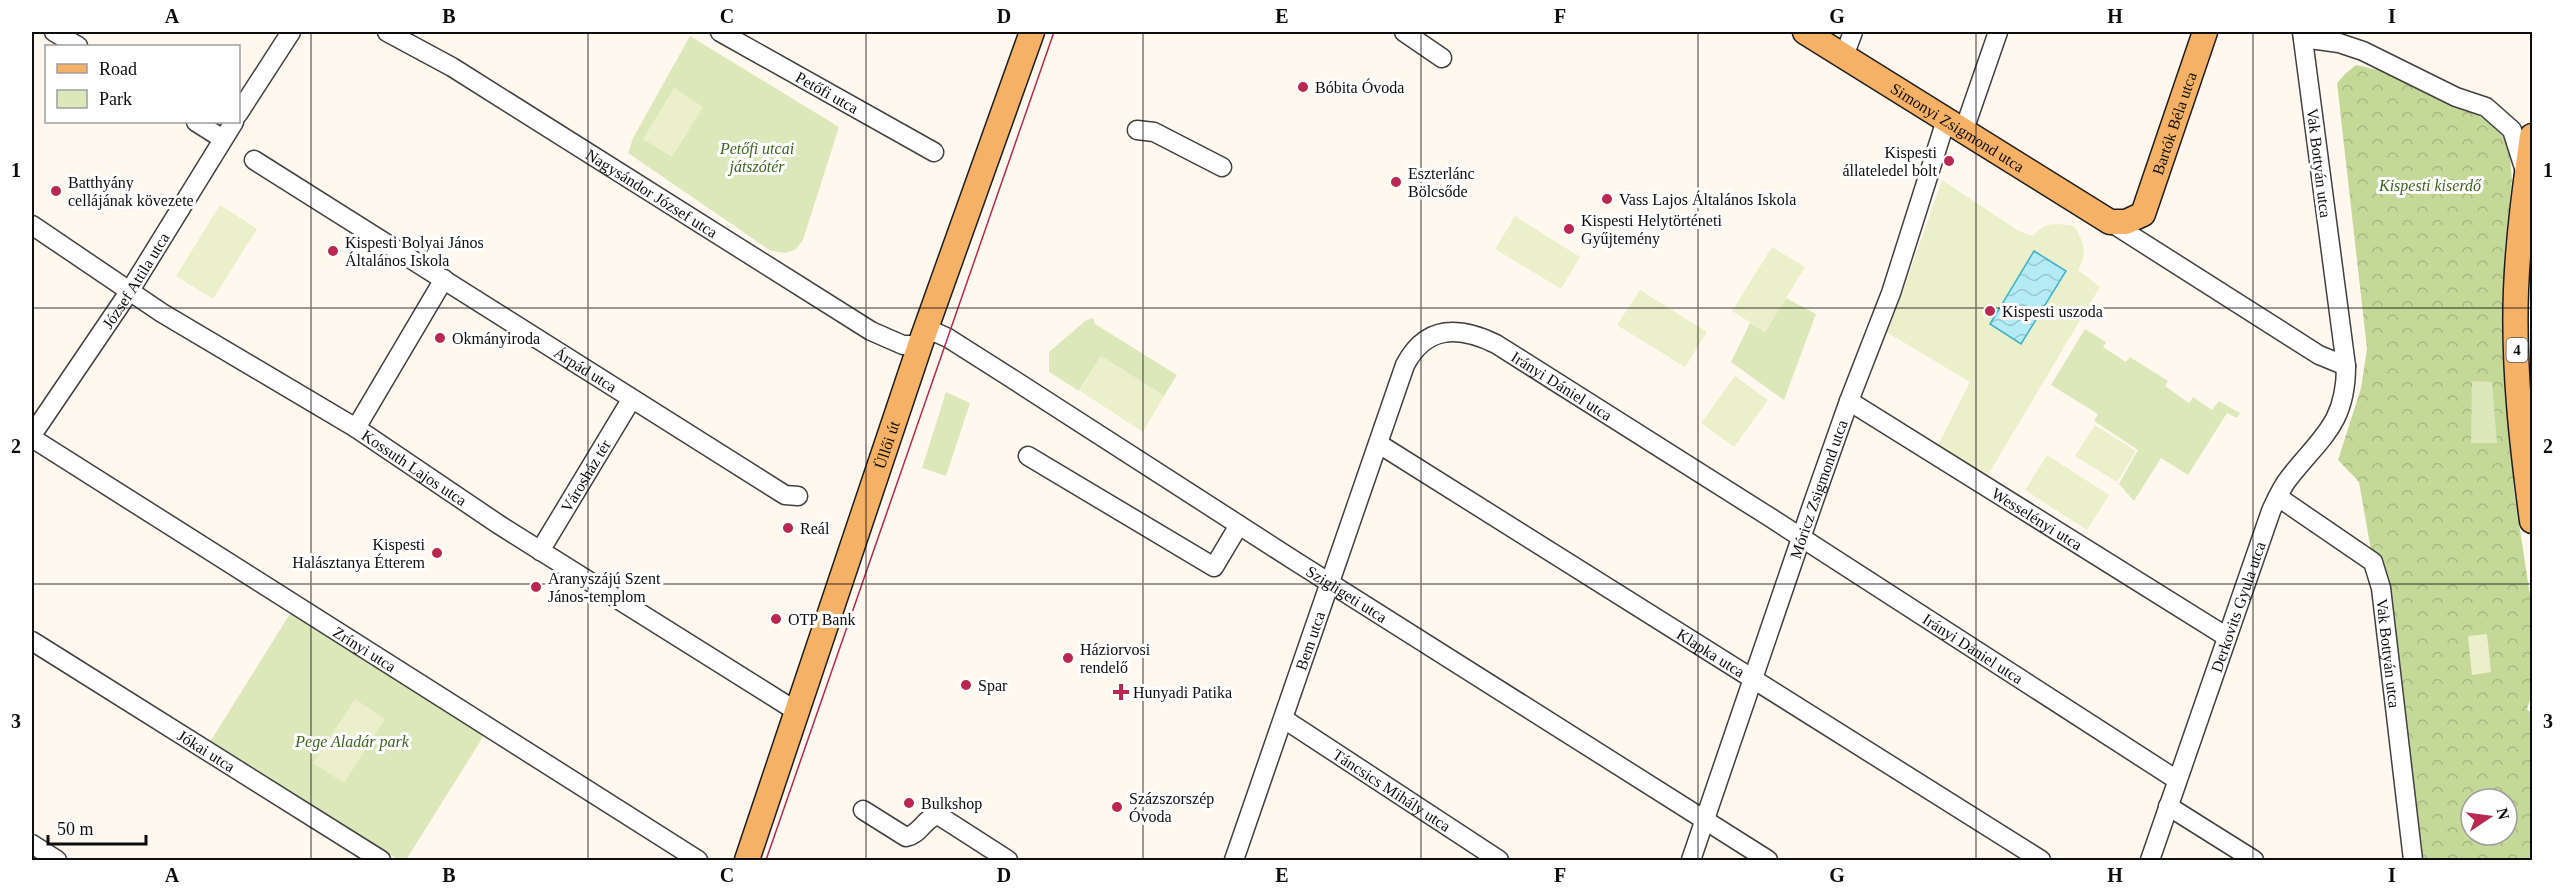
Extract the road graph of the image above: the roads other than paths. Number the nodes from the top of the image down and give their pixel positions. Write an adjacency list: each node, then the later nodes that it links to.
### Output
1 (54, 32): 12 (street)
2 (291, 32): 15 (street)
3 (387, 32): 31 (street, Nagysándor József utca)
4 (720, 32): 22 (street, Petőfi utca)
5 (1032, 32): 31 (main road, Üllői út)
6 (1404, 32): 14 (street)
7 (1805, 32): 13 (main road, Simonyi Zsigmond utca)
8 (1854, 32): 13 (street)
9 (1998, 32): 18 (street, Móricz Zsigmond utca)
10 (2205, 32): 26 (main road, Bartók Béla utca)
11 (2303, 34): 25 (street); 32 (street, Vak Bottyán utca)
12 (76, 45)
13 (1844, 56): 18 (main road, Simonyi Zsigmond utca)
14 (1442, 58)
15 (240, 111)
16 (198, 123): 21 (street)
17 (233, 123): 21 (street, József Attila utca)
18 (1955, 125): 26 (main road, Simonyi Zsigmond utca); 34 (street, Móricz Zsigmond utca)
19 (1137, 130): 24 (street)
20 (2532, 136): 25 (main road, 4)
21 (223, 138): 29 (street, József Attila utca)
22 (934, 152)
23 (254, 160): 28 (street, Árpád utca)
24 (1222, 166)
25 (2527, 178): 43 (main road, 4)
26 (2110, 222): 32 (street, Simonyi Zsigmond utca)
27 (32, 225): 29 (street, Kossuth Lajos utca)
28 (444, 279): 33 (street, Árpád utca); 35 (street)
29 (129, 292): 35 (street, Kossuth Lajos utca); 36 (street, József Attila utca)
30 (1440, 332): 37 (street, Bem utca); 42 (street, Irányi Dániel utca)
31 (923, 337): 44 (street, Szigligeti utca); 51 (main road, Üllői út)
32 (2346, 366): 40 (street, Derkovits Gyula utca)
33 (631, 400): 39 (street, Árpád utca); 46 (street, Városház tér)
34 (1849, 401): 41 (street, Móricz Zsigmond utca); 48 (street, Wesselényi utca)
35 (356, 428): 46 (street, Kossuth Lajos utca)
36 (32, 437): 60 (street, Zrínyi utca)
37 (1379, 444): 47 (street, Bem utca); 50 (street, Klapka utca)
38 (1028, 456): 44 (street)
39 (798, 496)
40 (2278, 497): 48 (street, Derkovits Gyula utca); 70 (street, Vak Bottyán utca)
41 (1812, 506): 42 (street); 45 (street, Móricz Zsigmond utca)
42 (1768, 516): 45 (street, Irányi Dániel utca)
43 (2532, 521)
44 (1239, 525): 47 (street, Szigligeti utca)
45 (1801, 538): 50 (street, Móricz Zsigmond utca); 53 (street, Irányi Dániel utca)
46 (540, 551): 51 (street, Kossuth Lajos utca)
47 (1329, 582): 52 (street, Bem utca); 56 (street, Szigligeti utca)
48 (2227, 637): 53 (street, Derkovits Gyula utca)
49 (34, 648): 59 (street, Jókai utca)
50 (1752, 680): 56 (street, Móricz Zsigmond utca); 67 (street, Klapka utca)
51 (796, 711): 61 (main road, Üllői út)
52 (1284, 719): 63 (street, Bem utca); 64 (street, Táncsics Mihály utca)
53 (2177, 780): 54 (street, Derkovits Gyula utca)
54 (2168, 807): 68 (street, Derkovits Gyula utca); 69 (street)
55 (863, 810): 62 (street)
56 (1705, 820): 65 (street, Móricz Zsigmond utca); 66 (street, Szigligeti utca)
57 (32, 844): 58 (street)
58 (57, 861)
59 (381, 861)
60 (698, 861)
61 (747, 861)
62 (1008, 861)
63 (1234, 861)
64 (1499, 861)
65 (1691, 861)
66 (1768, 861)
67 (2041, 861)
68 (2150, 861)
69 (2254, 861)
70 (2413, 861)

